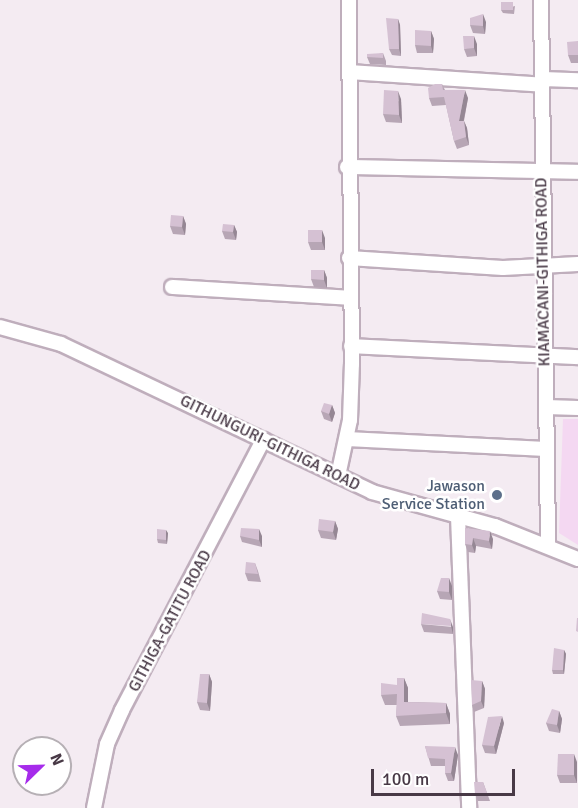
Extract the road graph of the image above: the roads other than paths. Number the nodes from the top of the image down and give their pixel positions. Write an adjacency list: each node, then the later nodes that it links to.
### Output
1 (349, 0): 3 (street)
2 (541, 0): 5 (street, KIAMACANI-GITHIGA ROAD)
3 (349, 72): 5 (street); 6 (street)
4 (578, 80): 5 (street)
5 (543, 82): 7 (street, KIAMACANI-GITHIGA ROAD)
6 (347, 167): 7 (street); 9 (street)
7 (542, 171): 8 (street); 10 (street, KIAMACANI-GITHIGA ROAD)
8 (578, 172)
9 (349, 258): 10 (street); 13 (street)
10 (543, 264): 11 (street); 16 (street, KIAMACANI-GITHIGA ROAD)
11 (578, 264)
12 (172, 287): 13 (street)
13 (350, 298): 15 (street)
14 (0, 327): 21 (street, GITHUNGURI-GITHIGA ROAD)
15 (351, 346): 16 (street); 20 (street)
16 (545, 357): 17 (street); 18 (street, KIAMACANI-GITHIGA ROAD)
17 (578, 357)
18 (546, 407): 19 (street); 22 (street, KIAMACANI-GITHIGA ROAD)
19 (578, 408)
20 (347, 439): 22 (street); 23 (street)
21 (263, 440): 23 (street, GITHUNGURI-GITHIGA ROAD); 27 (street, GITHIGA-GATITU ROAD)
22 (546, 449): 25 (street, KIAMACANI-GITHIGA ROAD)
23 (338, 476): 24 (street, GITHUNGURI-GITHIGA ROAD)
24 (458, 516): 25 (street, GITHUNGURI-GITHIGA ROAD); 28 (street)
25 (548, 544): 26 (street, GITHUNGURI-GITHIGA ROAD)
26 (578, 559)
27 (94, 808)
28 (469, 808)

